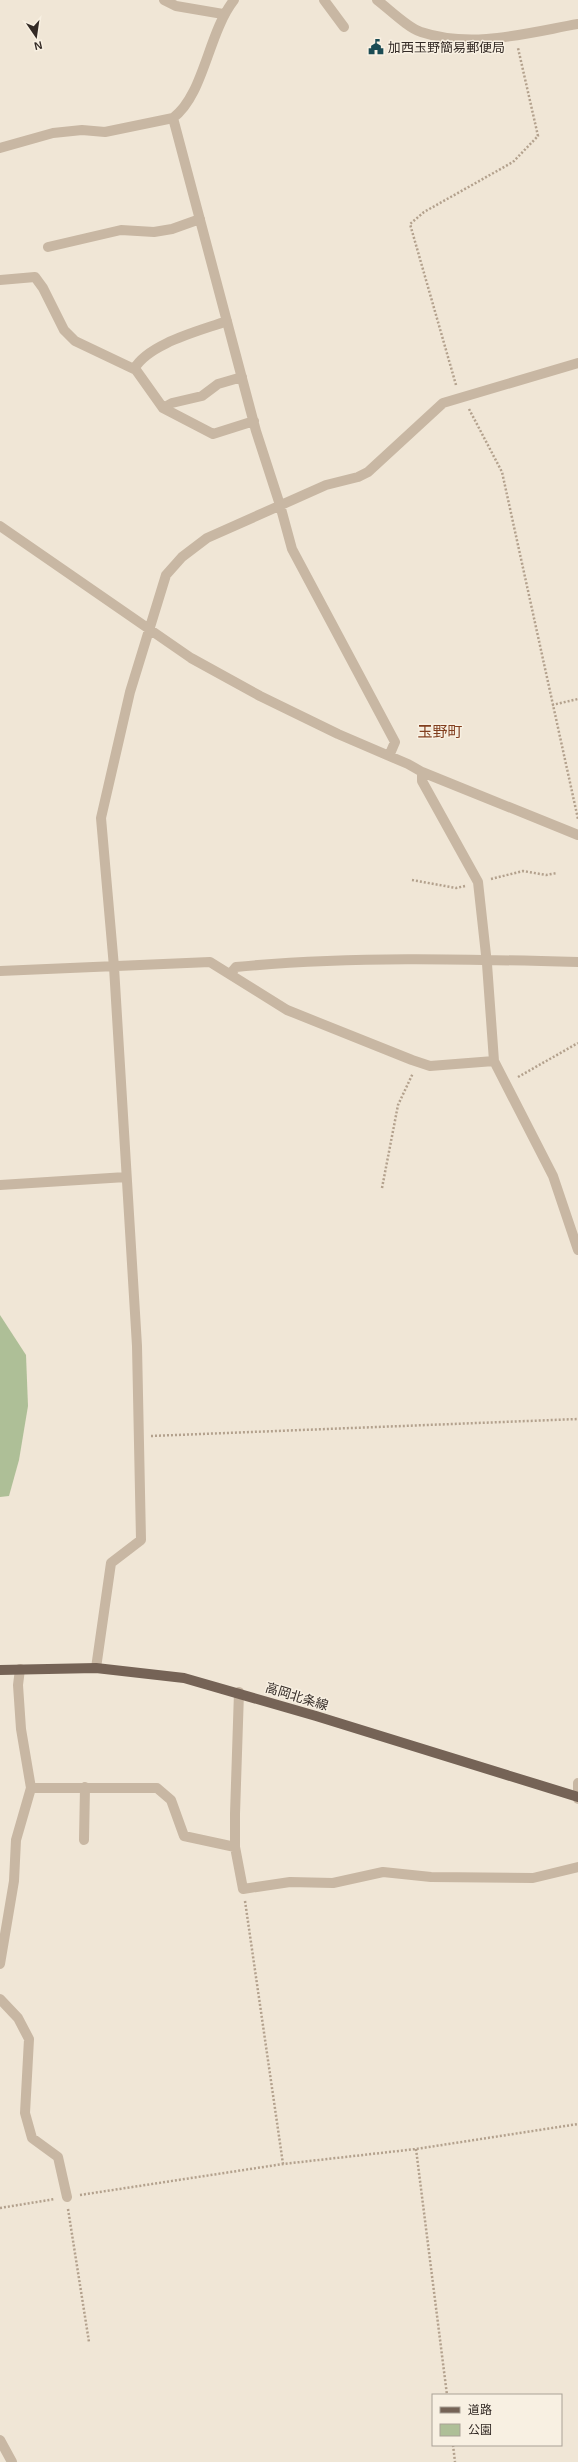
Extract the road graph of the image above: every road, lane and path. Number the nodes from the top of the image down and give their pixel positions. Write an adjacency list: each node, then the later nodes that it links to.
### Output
1 (164, 0): 5 (street)
2 (234, 0): 5 (street)
3 (324, 0): 7 (street)
4 (377, 0): 8 (street)
5 (223, 14): 9 (street)
6 (578, 24): 8 (street)
7 (344, 27)
8 (515, 36): 18 (path)
9 (173, 118): 10 (street); 11 (street)
10 (0, 148)
11 (200, 219): 12 (street); 14 (street)
12 (48, 247)
13 (0, 280): 16 (street)
14 (227, 321): 16 (street); 17 (street)
15 (578, 363): 18 (street)
16 (134, 369): 19 (street)
17 (242, 377): 19 (street); 20 (street)
18 (463, 397): 21 (street); 25 (path)
19 (164, 408): 20 (street)
20 (254, 421): 21 (street)
21 (280, 505): 23 (street); 26 (street)
22 (0, 526): 23 (street)
23 (150, 630): 26 (street); 32 (street)
24 (578, 699): 25 (path)
25 (552, 705): 28 (path)
26 (389, 756): 27 (street)
27 (422, 772): 29 (street); 30 (street)
28 (578, 819)
29 (578, 835)
30 (487, 960): 31 (street); 34 (street); 36 (street)
31 (578, 962)
32 (114, 967): 33 (street); 34 (street); 39 (street)
33 (0, 971)
34 (231, 973): 37 (street)
35 (578, 1043): 38 (path)
36 (494, 1061): 37 (street); 38 (street)
37 (418, 1062): 41 (path)
38 (506, 1084): 42 (street)
39 (126, 1178): 40 (street); 44 (street)
40 (0, 1185)
41 (382, 1188)
42 (578, 1250)
43 (578, 1419): 44 (path)
44 (138, 1436): 45 (street)
45 (96, 1668): 46 (main road, 高岡北条線); 48 (main road, 高岡北条線)
46 (20, 1669): 47 (main road, 高岡北条線); 51 (street)
47 (0, 1670)
48 (239, 1692): 52 (main road, 高岡北条線); 54 (street)
49 (578, 1783): 52 (street)
50 (85, 1787): 51 (street); 53 (street); 54 (street)
51 (31, 1788): 57 (street)
52 (578, 1798)
53 (84, 1840)
54 (235, 1848): 56 (street)
55 (578, 1867): 56 (street)
56 (243, 1889): 61 (path)
57 (0, 1964)
58 (0, 1999): 62 (street)
59 (578, 2124): 60 (path)
60 (416, 2149): 61 (path); 65 (path)
61 (283, 2164): 62 (path)
62 (67, 2197): 63 (path); 64 (path)
63 (0, 2208)
64 (90, 2342)
65 (447, 2394)
66 (0, 2440): 68 (street)
67 (453, 2446): 69 (path)
68 (12, 2462)
69 (455, 2462)

